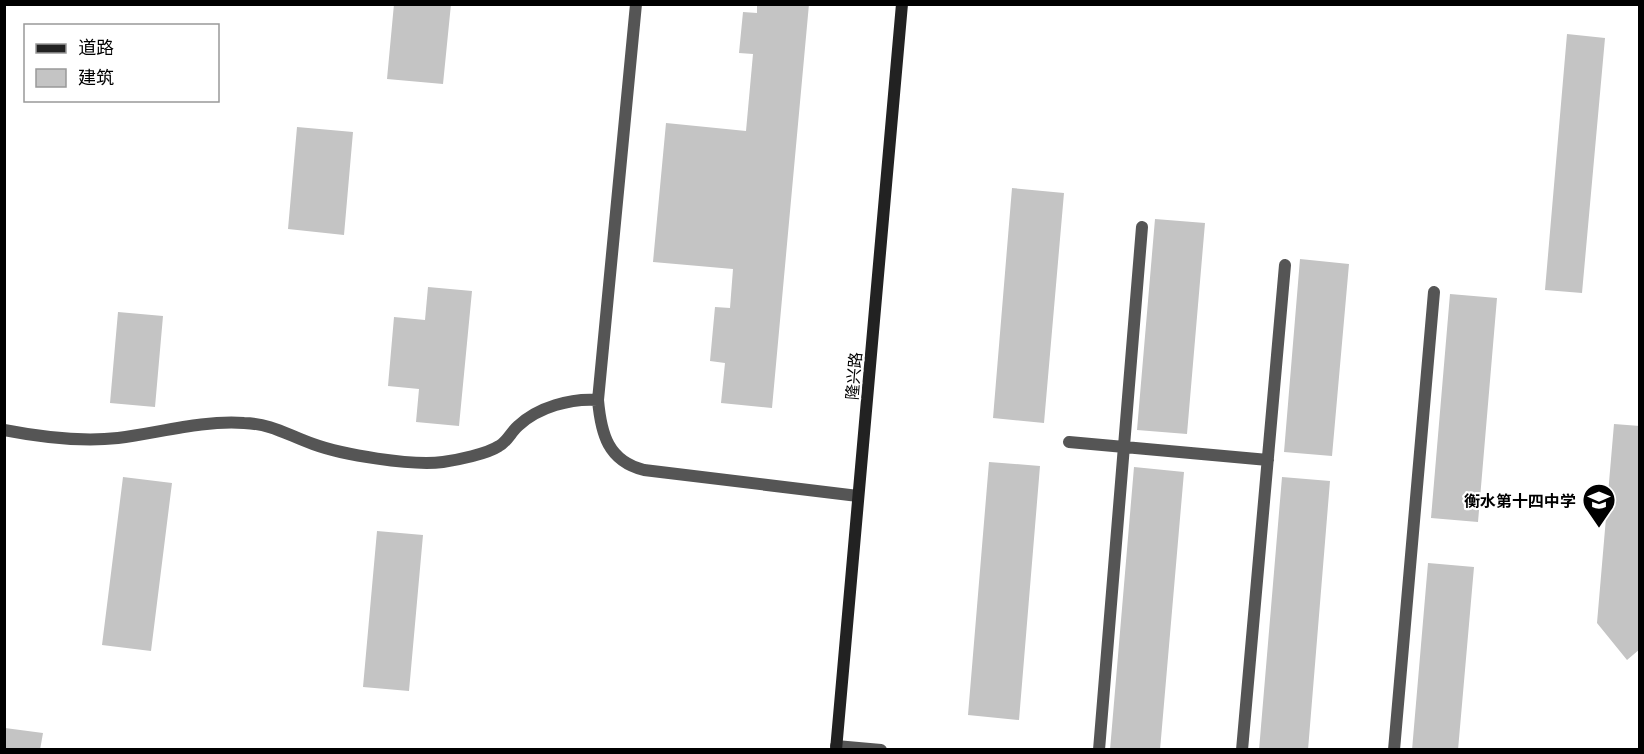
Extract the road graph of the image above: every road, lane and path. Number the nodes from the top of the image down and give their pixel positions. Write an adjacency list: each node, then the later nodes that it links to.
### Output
1 (636, 4): 6 (lane)
2 (902, 4): 11 (street, 隆兴路)
3 (1142, 227): 9 (lane)
4 (1285, 265): 10 (lane)
5 (1434, 292): 16 (lane)
6 (598, 400): 7 (lane); 11 (lane)
7 (4, 430)
8 (1069, 442): 9 (lane)
9 (1123, 447): 10 (lane); 14 (lane)
10 (1268, 459): 15 (lane)
11 (858, 496): 12 (street, 隆兴路)
12 (836, 748): 13 (lane)
13 (881, 750)
14 (1099, 750)
15 (1242, 750)
16 (1394, 750)

